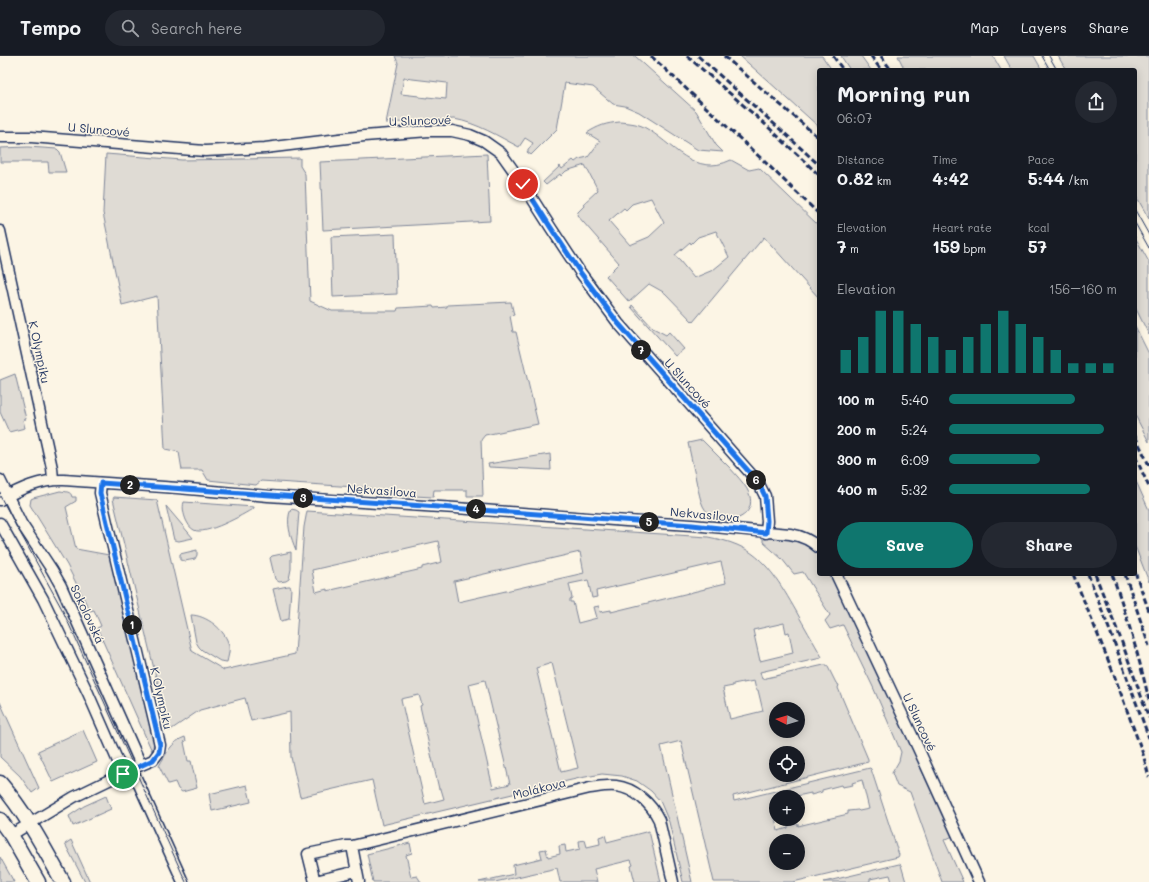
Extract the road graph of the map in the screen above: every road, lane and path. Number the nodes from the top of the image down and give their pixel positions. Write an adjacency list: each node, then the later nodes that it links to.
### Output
1 (0, 137): 8 (street, U Sluncové)
2 (0, 231): 3 (street, K Olympiku)
3 (53, 479): 5 (street, Nekvasilova); 6 (street, Nekvasilova)
4 (0, 480): 6 (street, Sokolovská)
5 (101, 483): 8 (street, Nekvasilova); 11 (street, K Olympiku)
6 (4, 498): 11 (street, Sokolovská)
7 (0, 523): 12 (street)
8 (766, 533): 9 (street)
9 (817, 546)
10 (837, 576): 25 (street, U Sluncové)
11 (141, 765): 12 (street, K Olympiku)
12 (127, 771): 15 (street, K Olympiku); 21 (street)
13 (0, 783): 15 (main road)
14 (0, 820): 16 (main road)
15 (31, 824): 16 (street, K Olympiku); 20 (main road)
16 (11, 836): 19 (main road)
17 (352, 846): 18 (street); 22 (street, Molákova); 24 (street, Molákova)
18 (356, 871): 22 (street, Molákova); 23 (street)
19 (38, 882)
20 (64, 882)
21 (183, 882)
22 (315, 882)
23 (358, 882)
24 (673, 882)
25 (979, 882)

